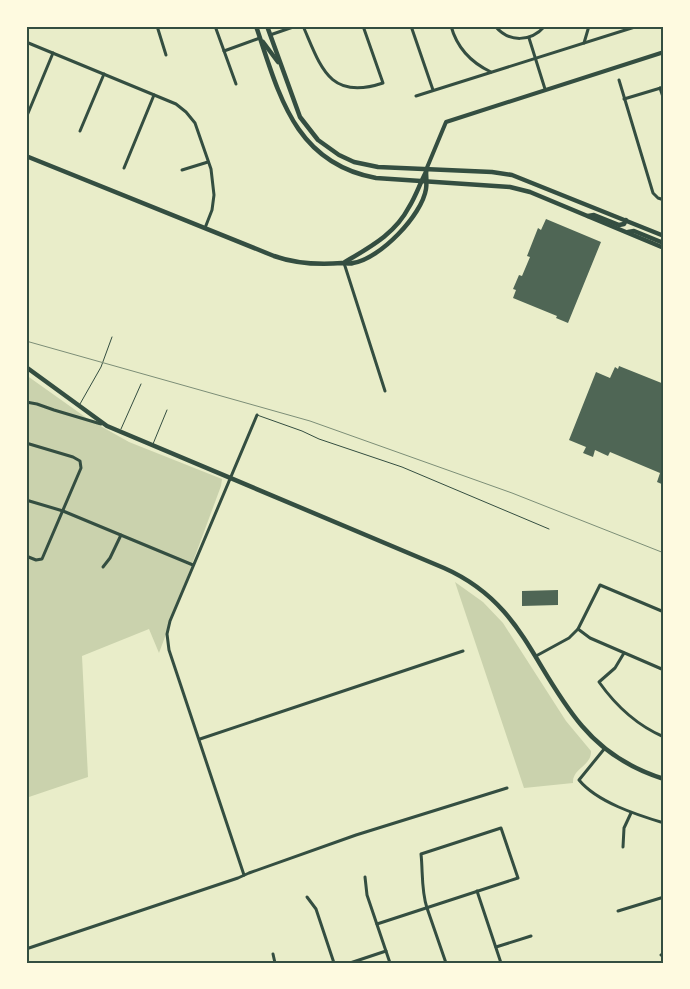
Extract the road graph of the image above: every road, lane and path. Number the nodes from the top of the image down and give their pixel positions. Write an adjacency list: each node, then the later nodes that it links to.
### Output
1 (157, 26): 22 (street)
2 (215, 26): 19 (street)
3 (256, 26): 15 (main road)
4 (265, 26): 14 (main road)
5 (296, 26): 14 (street)
6 (303, 26): 7 (street)
7 (363, 26)
8 (411, 26): 31 (street)
9 (451, 26): 25 (street)
10 (495, 26): 16 (street)
11 (545, 26): 16 (street)
12 (589, 26): 18 (street)
13 (638, 26): 18 (street)
14 (270, 35): 24 (main road)
15 (260, 38): 19 (street); 24 (main road); 43 (main road)
16 (529, 38): 23 (street)
17 (26, 42): 21 (street)
18 (584, 43): 23 (street)
19 (224, 50): 28 (street)
20 (664, 52): 30 (street)
21 (53, 53): 26 (street); 36 (street)
22 (166, 55)
23 (536, 58): 25 (street); 30 (street)
24 (280, 65): 42 (main road)
25 (491, 72): 31 (street)
26 (104, 74): 32 (street); 37 (street)
27 (618, 80): 34 (street)
28 (236, 84)
29 (662, 87): 34 (street); 35 (street)
30 (545, 89): 42 (street)
31 (433, 90): 33 (street)
32 (154, 95): 39 (street); 40 (street)
33 (416, 96)
34 (624, 99): 44 (street)
35 (664, 100)
36 (26, 118)
37 (80, 130)
38 (26, 156): 47 (main road)
39 (208, 162): 41 (street); 47 (street)
40 (124, 168)
41 (182, 170)
42 (426, 170): 43 (main road); 46 (main road)
43 (424, 181): 45 (main road); 52 (main road); 52 (main road)
44 (664, 200)
45 (587, 216): 46 (main road); 48 (main road)
46 (626, 220): 49 (main road)
47 (205, 229): 52 (main road)
48 (627, 232): 50 (main road); 51 (main road)
49 (664, 236)
50 (664, 241)
51 (664, 248)
52 (344, 263): 56 (street)
53 (112, 337): 58 (lane)
54 (26, 367): 58 (main road)
55 (141, 384): 62 (lane)
56 (385, 391)
57 (26, 402): 61 (street)
58 (78, 406): 61 (main road)
59 (167, 410): 64 (lane)
60 (257, 415): 65 (street); 68 (lane)
61 (104, 424): 62 (main road)
62 (120, 432): 64 (main road)
63 (26, 443): 67 (street)
64 (153, 445): 65 (main road)
65 (230, 477): 71 (street); 77 (main road)
66 (26, 500): 67 (street)
67 (63, 511): 69 (street); 70 (street)
68 (549, 529)
69 (121, 535): 71 (street); 72 (street)
70 (26, 556)
71 (193, 564): 80 (street)
72 (103, 567)
73 (664, 612): 74 (street)
74 (578, 629): 76 (street); 77 (street)
75 (463, 651): 80 (street)
76 (624, 653): 78 (street); 79 (street)
77 (536, 656): 81 (main road)
78 (664, 670)
79 (664, 737)
80 (200, 738): 87 (street)
81 (605, 748): 82 (main road); 84 (street)
82 (664, 779)
83 (507, 788): 87 (street)
84 (631, 813): 85 (street); 86 (street)
85 (664, 823)
86 (623, 847)
87 (244, 875): 97 (street)
88 (365, 877): 94 (street)
89 (477, 891): 92 (street); 92 (street); 96 (street)
90 (307, 897): 101 (street)
91 (664, 898): 93 (street)
92 (427, 908): 94 (street); 104 (street)
93 (618, 911)
94 (377, 924): 98 (street)
95 (531, 936): 96 (street)
96 (496, 947): 105 (street)
97 (26, 949)
98 (386, 951): 102 (street); 103 (street)
99 (273, 954): 100 (street)
100 (276, 963)
101 (334, 963)
102 (350, 963)
103 (390, 963)
104 (446, 963)
105 (501, 963)

